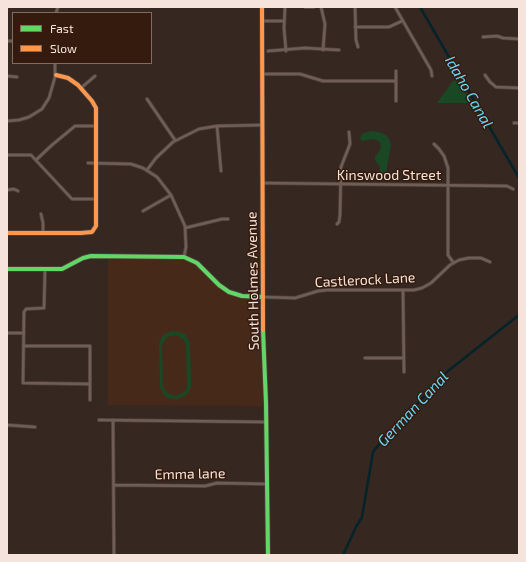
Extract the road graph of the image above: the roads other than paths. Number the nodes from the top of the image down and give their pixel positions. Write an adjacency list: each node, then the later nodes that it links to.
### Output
1 (262, 7): 8 (street, South Holmes Avenue)
2 (284, 7): 9 (street)
3 (305, 7): 4 (street)
4 (314, 7)
5 (321, 7): 16 (street)
6 (355, 7): 11 (street)
7 (394, 7): 10 (street)
8 (262, 21): 9 (street); 21 (street, South Holmes Avenue)
9 (283, 21): 15 (street)
10 (402, 21): 11 (street); 26 (street)
11 (355, 27): 14 (street)
12 (483, 37): 13 (street)
13 (519, 39)
14 (358, 47)
15 (286, 50): 16 (street); 18 (street)
16 (323, 50): 17 (street)
17 (339, 50)
18 (268, 51)
19 (55, 64): 22 (street)
20 (396, 71): 28 (street)
21 (262, 74): 28 (street); 36 (street, South Holmes Avenue)
22 (56, 75): 29 (street); 33 (street)
23 (485, 75): 30 (street)
24 (7, 76): 27 (street)
25 (95, 76): 29 (street)
26 (432, 76)
27 (17, 77)
28 (396, 80): 32 (street)
29 (81, 88): 37 (street)
30 (519, 88)
31 (147, 100): 40 (street)
32 (396, 101)
33 (7, 121)
34 (514, 123): 35 (street)
35 (519, 123)
36 (263, 125): 38 (street); 48 (street, South Holmes Avenue)
37 (96, 126): 43 (street); 45 (street)
38 (217, 126): 40 (street); 47 (street)
39 (349, 132): 49 (street)
40 (175, 140): 46 (street)
41 (434, 144): 50 (street)
42 (7, 154): 43 (street)
43 (36, 160): 55 (street)
44 (88, 162): 45 (street)
45 (96, 162): 46 (street); 55 (street)
46 (147, 170): 54 (street)
47 (221, 171)
48 (263, 183): 49 (street, Kinswood Street); 69 (street, South Holmes Avenue)
49 (340, 184): 50 (street, Kinswood Street); 59 (street)
50 (448, 185): 51 (street, Kinswood Street); 64 (street)
51 (513, 189)
52 (7, 190): 53 (street)
53 (18, 191)
54 (171, 195): 56 (street); 60 (street)
55 (97, 199): 62 (street)
56 (143, 211)
57 (41, 214): 62 (street)
58 (228, 219): 60 (street)
59 (337, 224)
60 (185, 228): 63 (street)
61 (7, 233): 62 (street)
62 (44, 233)
63 (184, 257): 67 (street); 69 (street, Castlerock Lane)
64 (453, 262): 65 (street); 68 (street, Castlerock Lane)
65 (490, 262)
66 (7, 269): 67 (street)
67 (45, 270): 71 (street)
68 (403, 291): 69 (street, Castlerock Lane); 74 (street)
69 (263, 297): 80 (street, South Holmes Avenue)
70 (7, 333): 71 (street)
71 (24, 333): 72 (street)
72 (24, 346): 76 (street); 76 (street)
73 (365, 358): 74 (street)
74 (404, 358): 75 (street)
75 (404, 372)
76 (90, 384): 77 (street)
77 (90, 400)
78 (99, 420): 79 (street)
79 (113, 420): 80 (street); 84 (street)
80 (266, 422): 83 (street, South Holmes Avenue)
81 (7, 425): 82 (street)
82 (35, 427)
83 (267, 484): 84 (street, Emma lane); 86 (street, South Holmes Avenue)
84 (114, 485): 85 (street)
85 (114, 555)
86 (268, 555)

